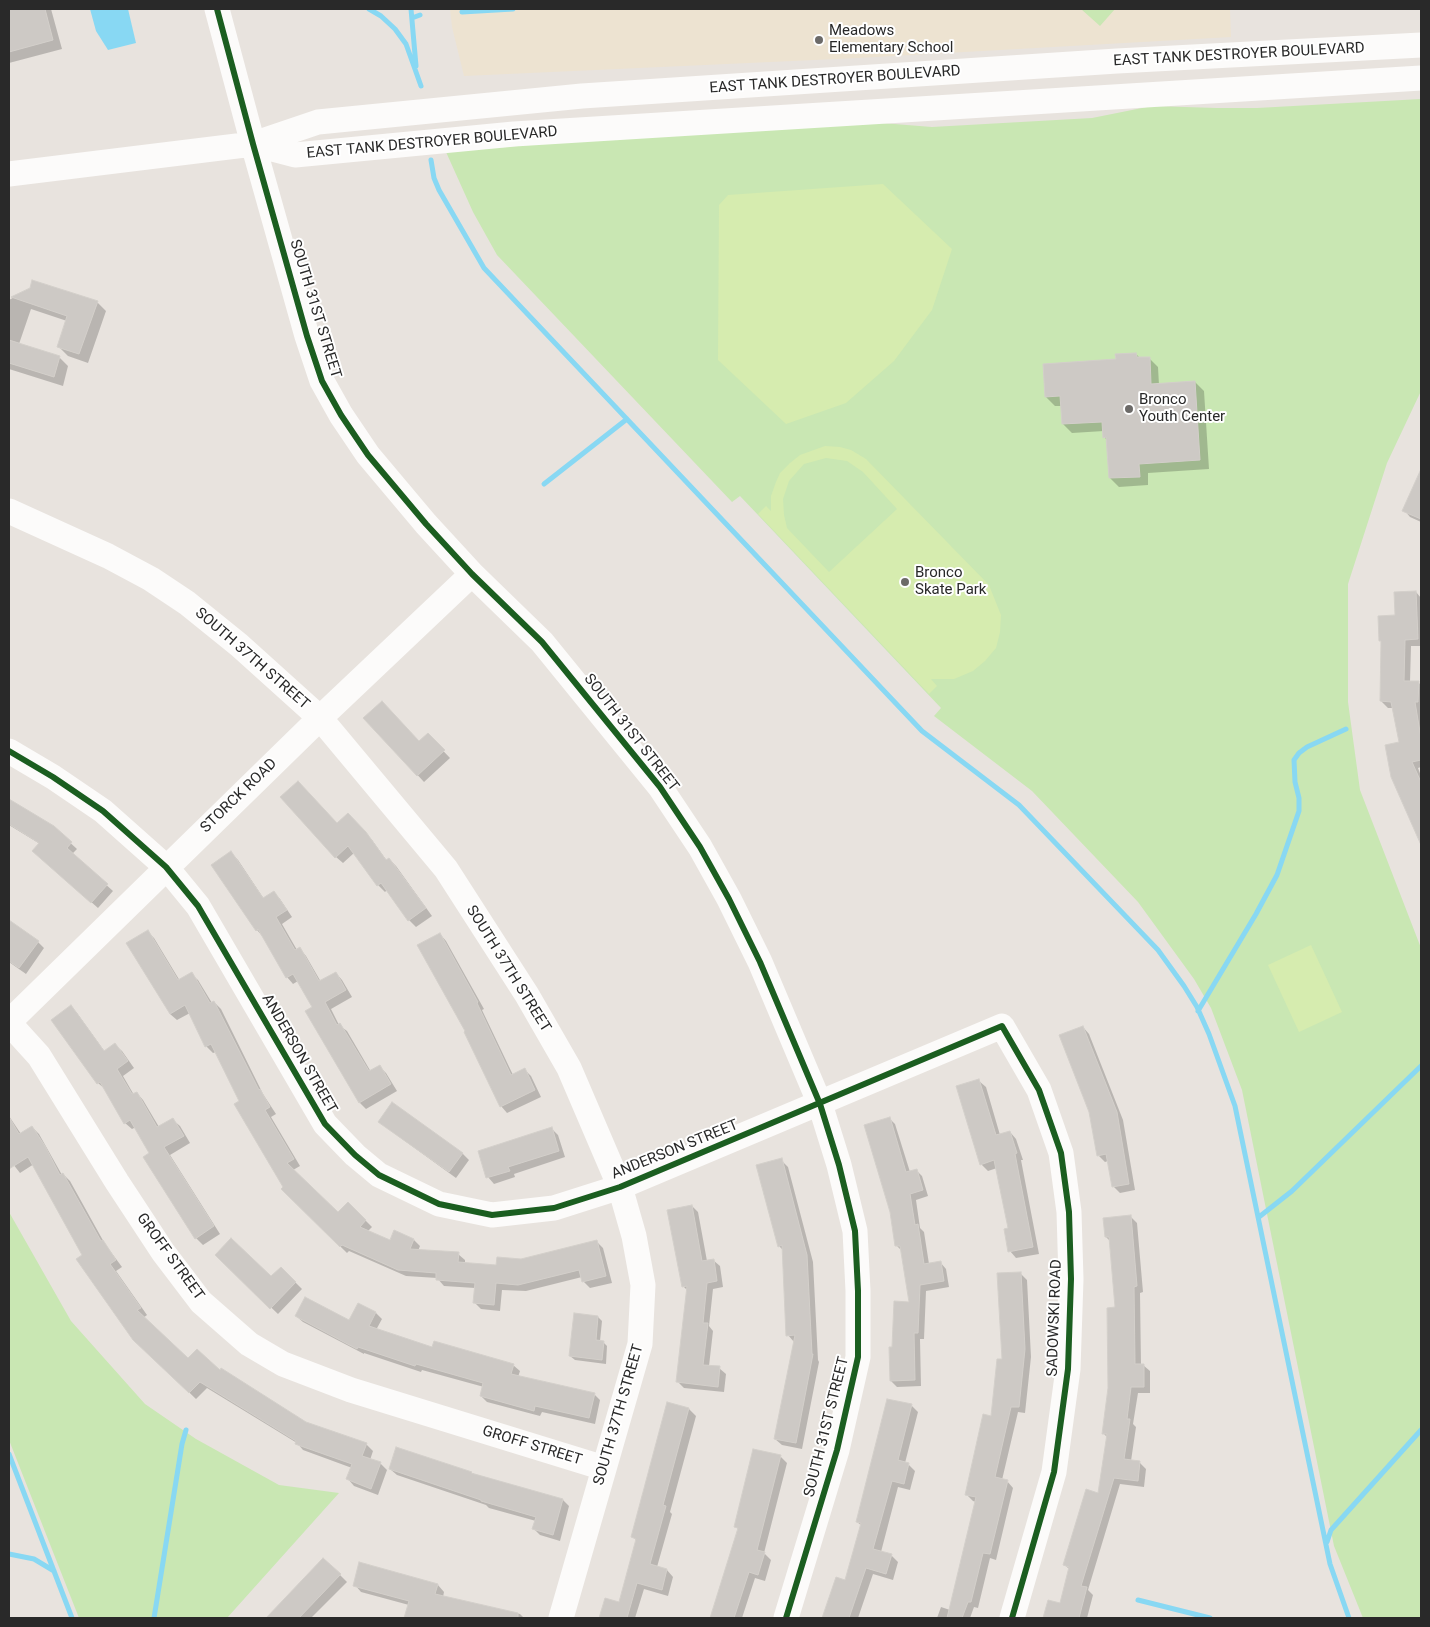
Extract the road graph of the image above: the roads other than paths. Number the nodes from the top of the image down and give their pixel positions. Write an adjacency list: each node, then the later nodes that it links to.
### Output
1 (217, 9): 4 (street, SOUTH 31ST STREET)
2 (1421, 44): 4 (street, EAST TANK DESTROYER BOULEVARD)
3 (1421, 78): 4 (street, EAST TANK DESTROYER BOULEVARD)
4 (253, 144): 5 (street, EAST TANK DESTROYER BOULEVARD); 7 (street, SOUTH 31ST STREET)
5 (9, 174)
6 (9, 511): 8 (street, SOUTH 37TH STREET)
7 (472, 574): 8 (street, STORCK ROAD); 13 (street, SOUTH 31ST STREET)
8 (320, 718): 10 (street, STORCK ROAD); 14 (street, SOUTH 37TH STREET)
9 (9, 751): 10 (street, ANDERSON STREET)
10 (166, 868): 11 (street, STORCK ROAD); 14 (street, ANDERSON STREET)
11 (9, 1023): 15 (street, GROFF STREET)
12 (1002, 1026): 13 (street, ANDERSON STREET); 18 (street, SADOWSKI ROAD)
13 (820, 1104): 14 (street, ANDERSON STREET); 17 (street, SOUTH 31ST STREET)
14 (620, 1187): 15 (street, SOUTH 37TH STREET)
15 (604, 1468): 16 (street, SOUTH 37TH STREET)
16 (561, 1618)
17 (786, 1618)
18 (1012, 1618)

